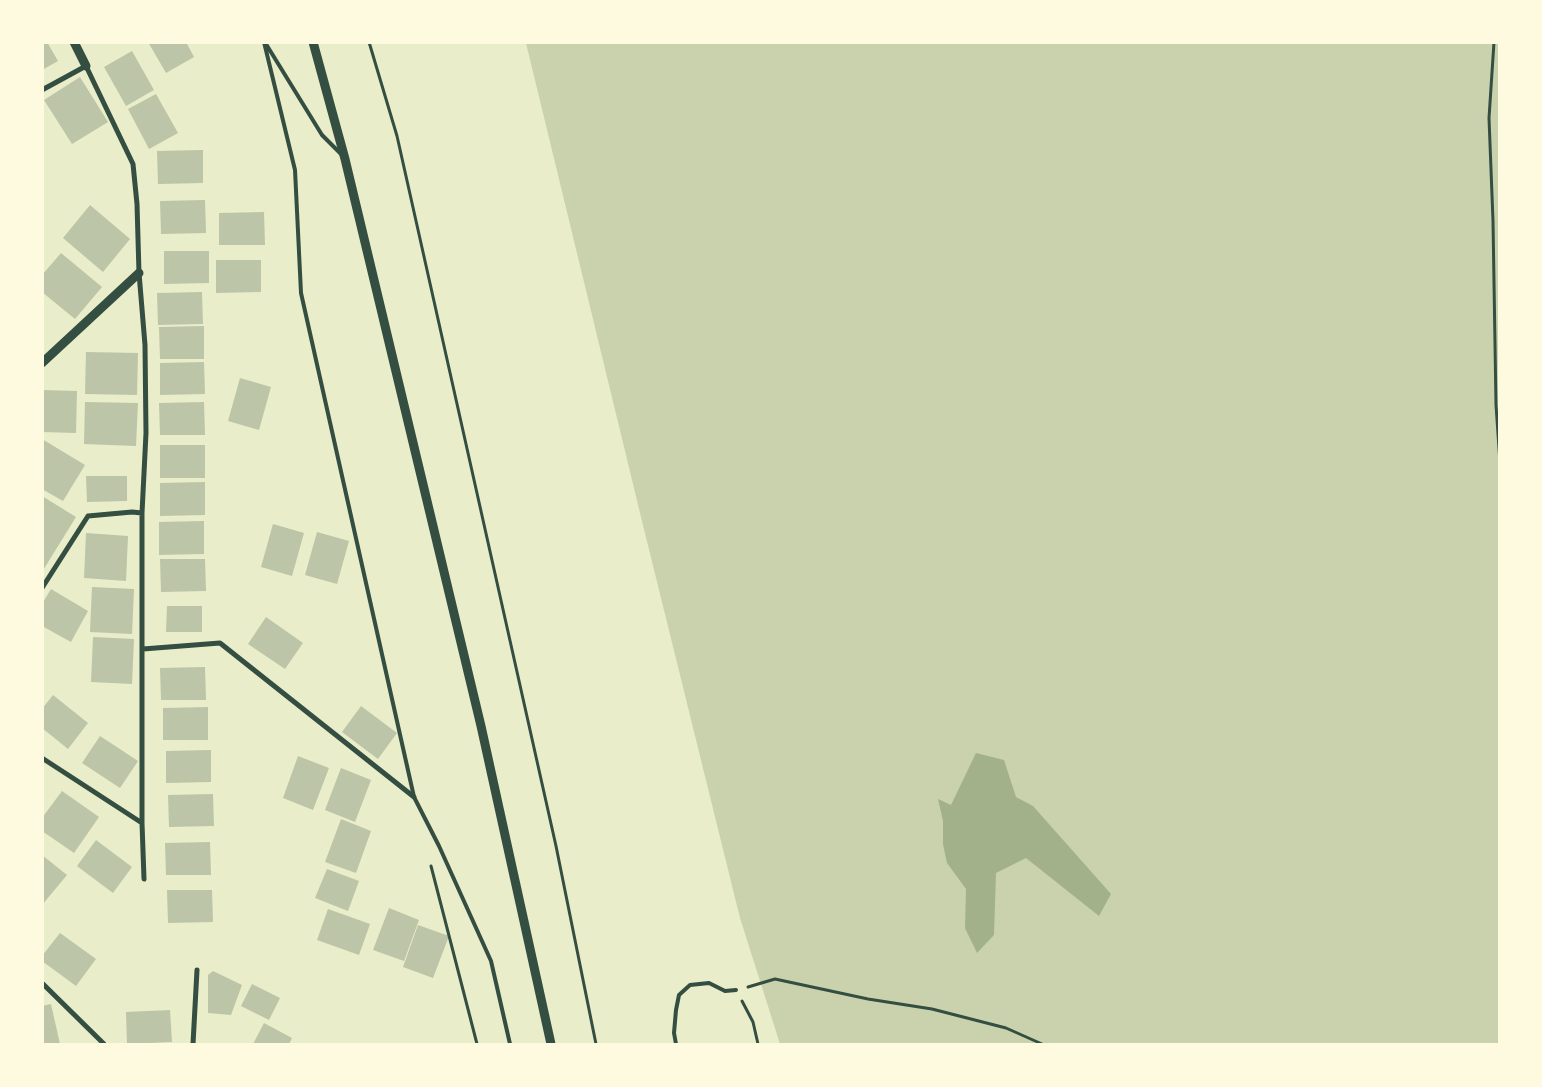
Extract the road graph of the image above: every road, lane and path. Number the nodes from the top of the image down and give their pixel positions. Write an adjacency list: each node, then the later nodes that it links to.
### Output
1 (74, 42): 6 (street)
2 (265, 42): 8 (lane); 16 (lane)
3 (313, 42): 8 (street)
4 (369, 42): 28 (path)
5 (1494, 42): 11 (path)
6 (86, 66): 7 (street); 9 (street)
7 (42, 90)
8 (345, 159): 27 (street)
9 (138, 273): 10 (street); 12 (street)
10 (43, 360)
11 (1500, 463)
12 (142, 513): 13 (street); 14 (street)
13 (42, 588)
14 (143, 649): 16 (street); 17 (street)
15 (42, 758): 17 (street)
16 (414, 797): 26 (lane)
17 (142, 823): 19 (street)
18 (431, 864): 25 (path)
19 (144, 879)
20 (197, 970): 24 (street)
21 (42, 983): 23 (street)
22 (736, 990): 29 (lane); 30 (path); 31 (path)
23 (104, 1044)
24 (193, 1044)
25 (477, 1044)
26 (510, 1044)
27 (551, 1044)
28 (596, 1044)
29 (676, 1044)
30 (758, 1044)
31 (1042, 1044)

